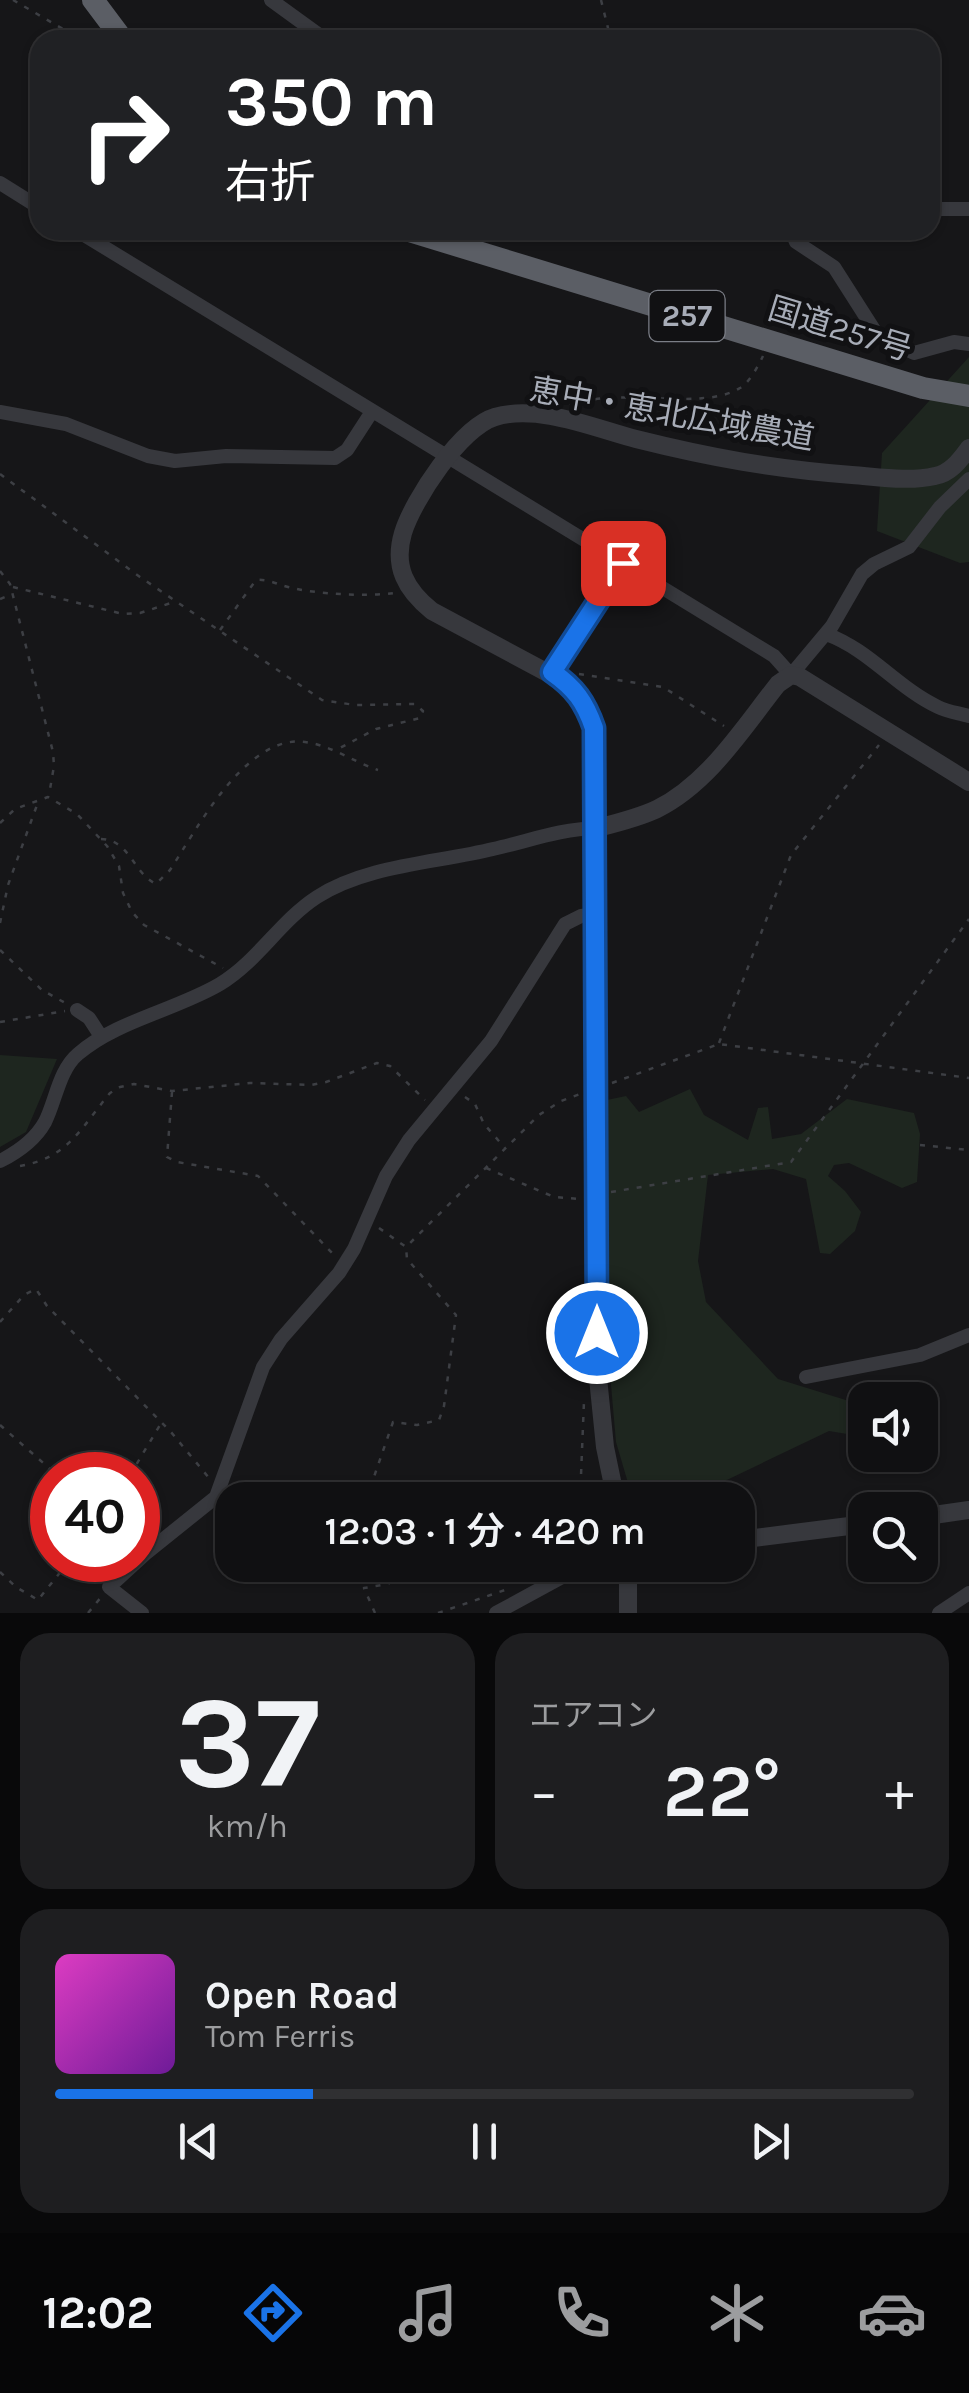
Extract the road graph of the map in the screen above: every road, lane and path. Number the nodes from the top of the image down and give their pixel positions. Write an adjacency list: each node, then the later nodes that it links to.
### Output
1 (13, 0): 5 (path)
2 (93, 0): 6 (highway)
3 (270, 0): 7 (street)
4 (601, 0): 8 (path)
5 (65, 30)
6 (116, 30)
7 (312, 30)
8 (608, 30)
9 (0, 183): 10 (street)
10 (30, 202)
11 (969, 209): 12 (street)
12 (940, 210)
13 (92, 240): 20 (street)
14 (442, 240): 16 (highway, 国道257号 / 257)
15 (795, 240): 17 (street)
16 (769, 341): 18 (highway, 国道257号 / 257); 21 (path)
17 (969, 344)
18 (969, 396)
19 (0, 412): 20 (street)
20 (371, 413): 23 (street)
21 (555, 418): 22 (street, 恵中・恵北広域農道); 23 (street, 恵中・恵北広域農道)
22 (969, 448)
23 (450, 456): 26 (street); 29 (street, 恵中・恵北広域農道)
24 (0, 474): 32 (path)
25 (969, 479): 34 (street)
26 (623, 563): 35 (street); 36 (lane)
27 (0, 571): 28 (path)
28 (11, 587): 30 (path); 32 (path)
29 (408, 588): 33 (path); 36 (street)
30 (13, 594): 31 (path); 43 (path)
31 (0, 599)
32 (175, 601): 33 (path)
33 (220, 632): 40 (path)
34 (826, 634): 35 (street); 37 (street)
35 (791, 675): 38 (street); 39 (street)
36 (559, 677): 39 (path); 46 (street)
37 (969, 716)
38 (888, 732): 42 (street); 56 (path)
39 (737, 735): 46 (street)
40 (334, 752): 41 (path); 47 (path)
41 (378, 770)
42 (969, 782)
43 (48, 797): 44 (path); 47 (path)
44 (38, 802): 45 (path); 50 (path)
45 (0, 823)
46 (597, 828): 48 (street); 52 (street)
47 (101, 839): 52 (path)
48 (597, 914): 60 (street); 69 (street)
49 (969, 920): 57 (path)
50 (0, 923)
51 (0, 950): 53 (path)
52 (230, 977): 55 (street)
53 (76, 1010): 54 (path); 55 (street)
54 (0, 1022)
55 (100, 1035): 67 (street)
56 (718, 1044): 57 (path); 59 (path)
57 (863, 1064): 58 (path); 69 (path)
58 (969, 1078)
59 (612, 1083)
60 (452, 1086): 63 (street); 65 (path)
61 (172, 1091): 63 (path); 67 (path); 72 (path)
62 (581, 1094): 65 (path)
63 (434, 1108): 70 (street)
64 (920, 1145): 66 (path)
65 (506, 1148): 68 (path)
66 (969, 1150)
67 (6, 1165)
68 (486, 1168): 69 (path); 71 (path)
69 (597, 1194): 76 (street)
70 (365, 1219): 71 (path); 72 (street)
71 (406, 1247): 82 (path)
72 (344, 1264): 81 (street)
73 (0, 1322): 77 (path)
74 (969, 1335): 75 (street)
75 (806, 1377)
76 (599, 1387): 83 (path); 84 (street)
77 (161, 1424): 80 (path); 85 (path)
78 (0, 1425): 79 (path)
79 (31, 1452)
80 (144, 1452)
81 (222, 1482)
82 (372, 1482)
83 (581, 1482)
84 (612, 1482)
85 (215, 1486)
86 (215, 1498): 97 (street)
87 (969, 1510): 88 (street)
88 (938, 1514)
89 (848, 1526): 90 (street)
90 (755, 1538)
91 (0, 1572): 92 (path)
92 (54, 1582)
93 (362, 1582): 98 (path)
94 (391, 1582): 98 (path)
95 (553, 1582): 99 (street)
96 (628, 1582): 106 (street)
97 (110, 1588): 101 (path); 102 (street)
98 (364, 1588): 103 (path)
99 (534, 1592): 104 (path); 105 (street)
100 (969, 1594): 107 (street)
101 (88, 1613)
102 (142, 1613)
103 (374, 1613)
104 (438, 1613)
105 (496, 1613)
106 (628, 1613)
107 (939, 1613)

